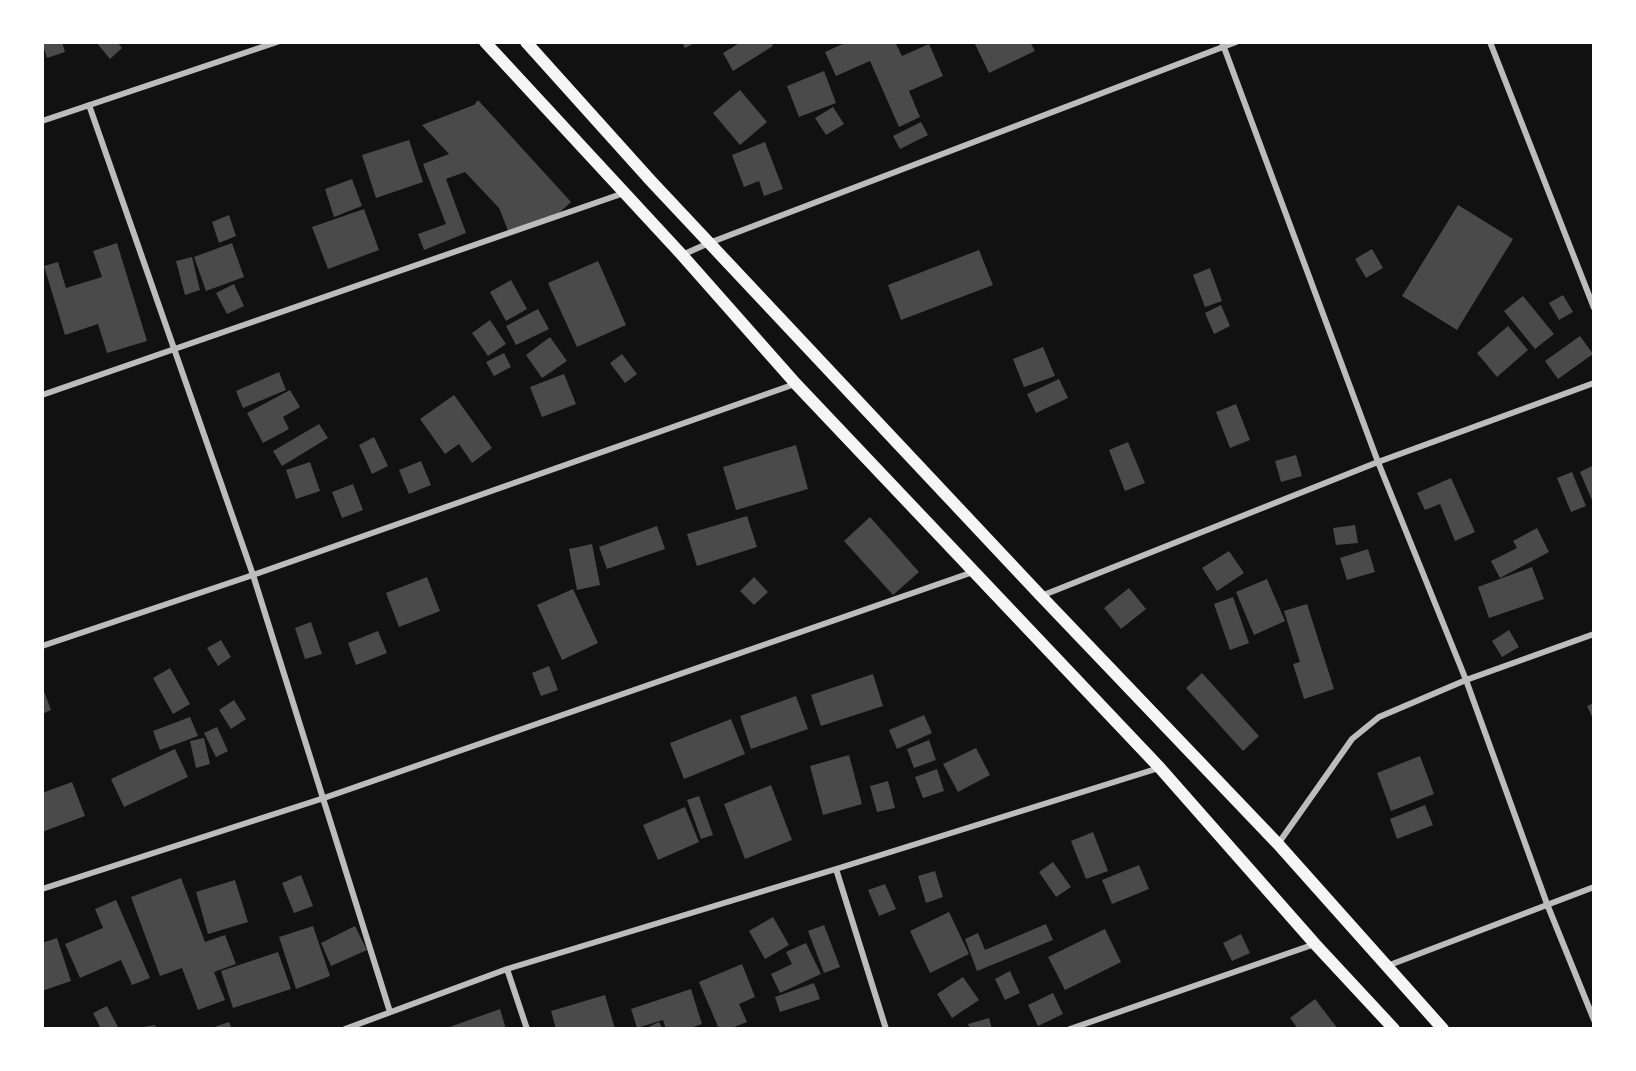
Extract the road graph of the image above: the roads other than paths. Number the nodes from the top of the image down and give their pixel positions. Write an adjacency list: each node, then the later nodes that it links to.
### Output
1 (277, 42): 7 (street)
2 (485, 42): 9 (main road)
3 (526, 42): 10 (main road)
4 (1236, 42): 6 (street)
5 (1490, 42): 12 (street)
6 (1223, 44): 10 (street); 17 (street)
7 (89, 105): 8 (street); 13 (street)
8 (42, 121)
9 (624, 193): 11 (main road); 13 (street)
10 (709, 243): 11 (street); 20 (main road)
11 (682, 255): 15 (main road)
12 (1594, 308)
13 (176, 350): 16 (street); 19 (street)
14 (1594, 383): 17 (street)
15 (796, 384): 18 (main road); 19 (street)
16 (42, 395)
17 (1378, 462): 20 (street); 23 (street)
18 (973, 572): 24 (main road); 25 (street)
19 (253, 575): 22 (street); 25 (street)
20 (1041, 596): 26 (main road)
21 (1594, 634): 23 (street)
22 (42, 646)
23 (1466, 680): 26 (street); 30 (street)
24 (1160, 768): 27 (street); 31 (main road)
25 (324, 798): 29 (street); 34 (street)
26 (1278, 844): 32 (main road)
27 (836, 869): 33 (street); 38 (street)
28 (1594, 887): 30 (street)
29 (42, 889)
30 (1547, 904): 32 (street); 35 (street)
31 (1315, 944): 39 (street); 40 (main road)
32 (1386, 966): 41 (main road)
33 (507, 969): 34 (street); 37 (street)
34 (390, 1012): 36 (street)
35 (1594, 1020)
36 (345, 1029)
37 (527, 1029)
38 (886, 1029)
39 (1070, 1029)
40 (1395, 1029)
41 (1443, 1029)

